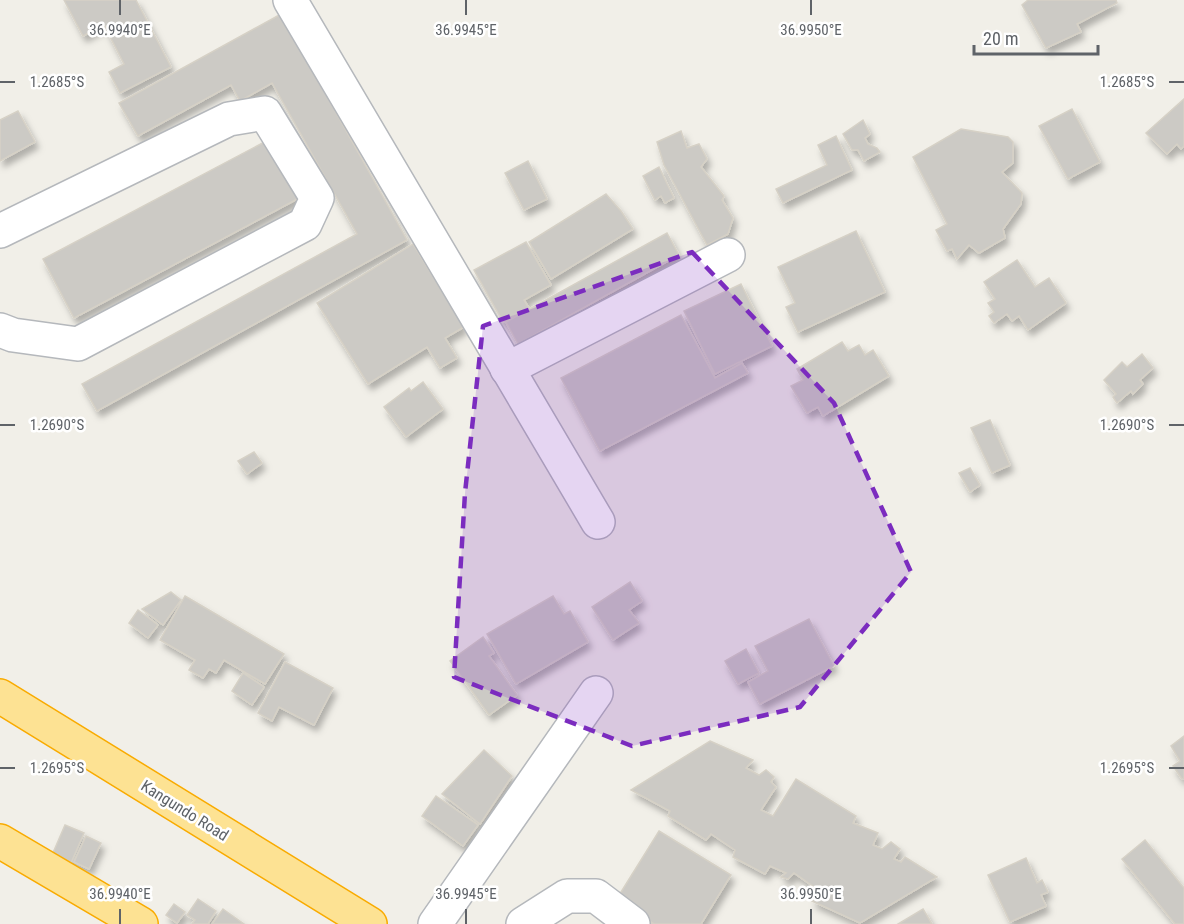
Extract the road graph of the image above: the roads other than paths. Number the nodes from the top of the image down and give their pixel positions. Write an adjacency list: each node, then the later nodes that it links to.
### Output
1 (290, 0): 5 (street)
2 (0, 231): 4 (street)
3 (728, 255): 5 (street)
4 (0, 330)
5 (507, 369): 6 (street)
6 (598, 522)
7 (596, 693): 12 (street)
8 (0, 696): 11 (highway, Kangundo Road)
9 (0, 841): 10 (highway)
10 (141, 924)
11 (370, 924)
12 (435, 924)
13 (523, 924): 14 (street)
14 (633, 924)

